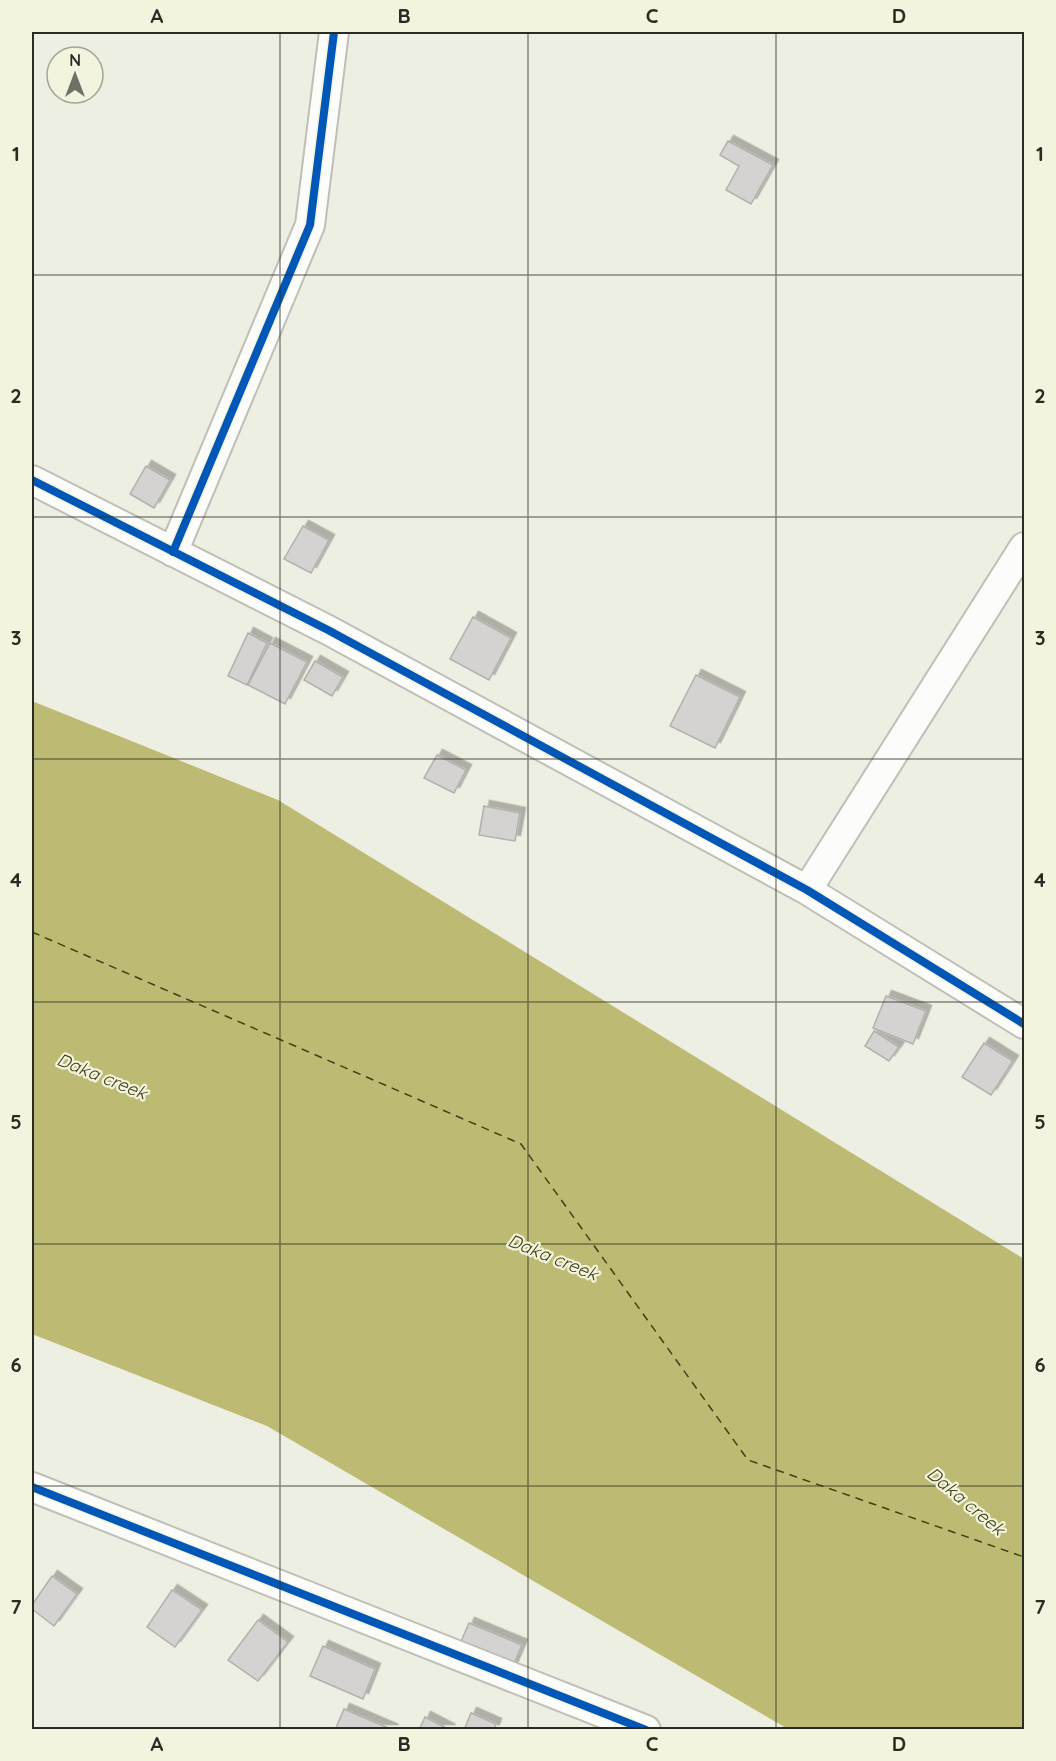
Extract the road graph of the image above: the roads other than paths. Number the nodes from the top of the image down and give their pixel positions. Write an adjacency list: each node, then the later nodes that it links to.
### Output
1 (334, 32): 4 (street)
2 (32, 480): 4 (street)
3 (1024, 547): 5 (street)
4 (173, 552): 5 (street)
5 (807, 890): 6 (street)
6 (1024, 1024)
7 (32, 1487): 8 (street)
8 (646, 1730)

